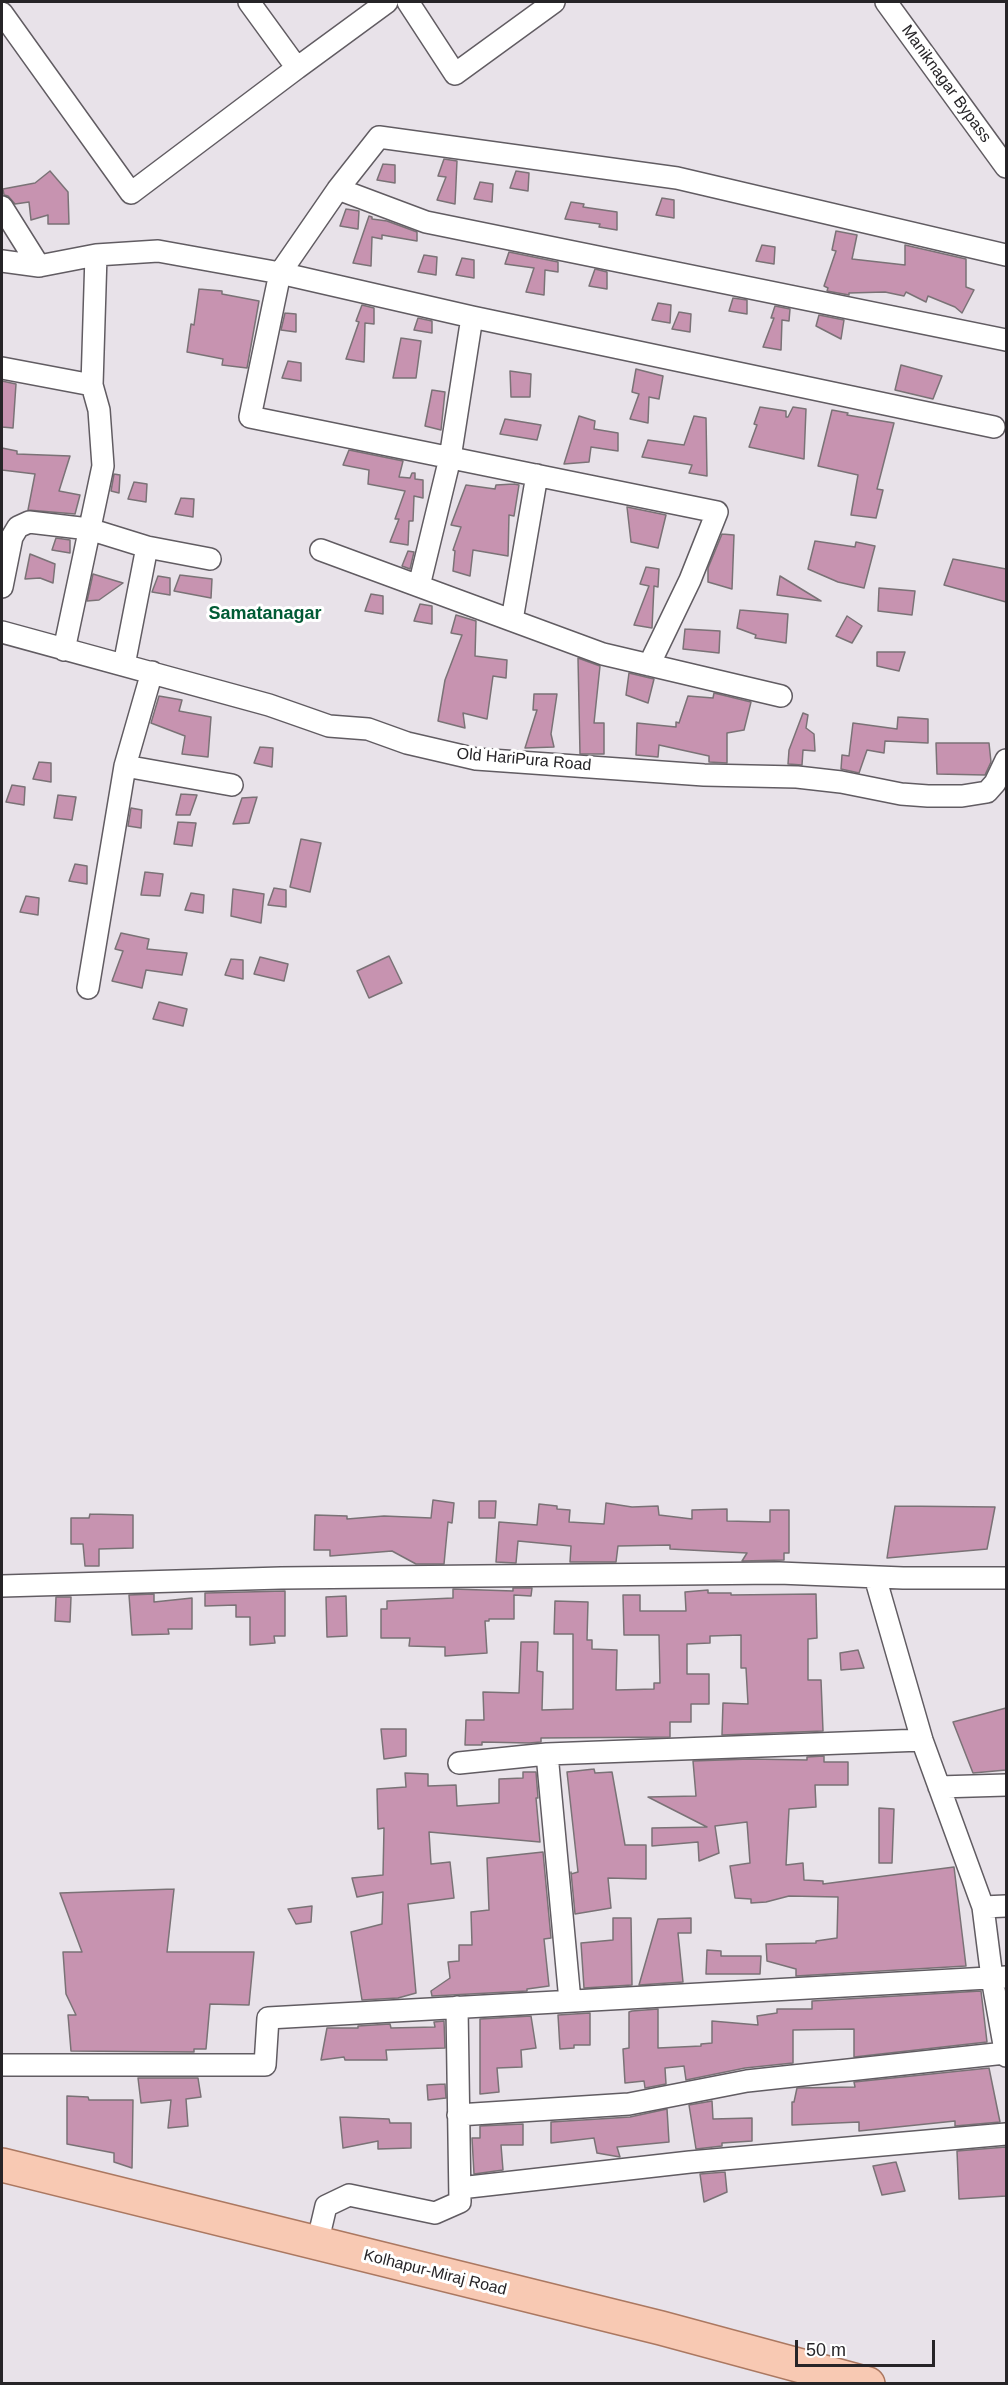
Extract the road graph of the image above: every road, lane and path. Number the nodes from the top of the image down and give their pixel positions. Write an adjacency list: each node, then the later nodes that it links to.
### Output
1 (249, 2): 7 (street)
2 (387, 2): 7 (street)
3 (408, 2): 4 (street)
4 (554, 2)
5 (886, 2): 8 (street, Maniknagar Bypass)
6 (2, 13): 7 (street)
7 (297, 68)
8 (1006, 167)
9 (338, 189): 12 (street); 15 (street); 17 (street)
10 (2, 207): 14 (street)
11 (96, 255): 14 (street); 15 (street); 19 (street)
12 (1006, 255)
13 (2, 261): 14 (street)
14 (39, 266)
15 (280, 273): 16 (street); 21 (street)
16 (472, 317): 20 (street); 21 (street)
17 (1006, 340)
18 (2, 368): 19 (street)
19 (92, 385): 23 (street)
20 (994, 428)
21 (450, 458): 22 (street); 27 (street)
22 (537, 476): 29 (street); 33 (street)
23 (89, 529): 24 (street); 28 (street); 31 (street)
24 (147, 547): 26 (street); 32 (street)
25 (321, 550): 27 (street)
26 (210, 560)
27 (419, 586): 29 (street)
28 (2, 587)
29 (512, 620): 33 (street)
30 (2, 632): 31 (street, Old HariPura Road)
31 (64, 650): 32 (street, Old HariPura Road)
32 (124, 665): 34 (street, Old HariPura Road)
33 (649, 665): 35 (street)
34 (152, 672): 36 (street, Old HariPura Road); 37 (street)
35 (781, 696)
36 (1006, 760)
37 (125, 766): 38 (street); 39 (street)
38 (232, 785)
39 (88, 988)
40 (875, 1577): 41 (street); 42 (street); 43 (street)
41 (1006, 1578)
42 (2, 1586)
43 (922, 1740): 44 (street); 47 (street)
44 (547, 1754): 45 (street); 51 (street)
45 (459, 1763)
46 (1006, 1785): 47 (street)
47 (939, 1787): 49 (street)
48 (1006, 1906): 49 (street)
49 (983, 1907): 50 (street)
50 (999, 1977): 51 (street); 53 (street)
51 (570, 2001): 52 (street)
52 (457, 2007): 54 (street); 55 (street)
53 (1006, 2054): 55 (street)
54 (2, 2065)
55 (459, 2115): 58 (street)
56 (1006, 2133): 58 (street)
57 (2, 2165): 59 (main road, Kolhapur-Miraj Road)
58 (460, 2188): 59 (street)
59 (317, 2244): 60 (main road, Kolhapur-Miraj Road)
60 (868, 2384)

